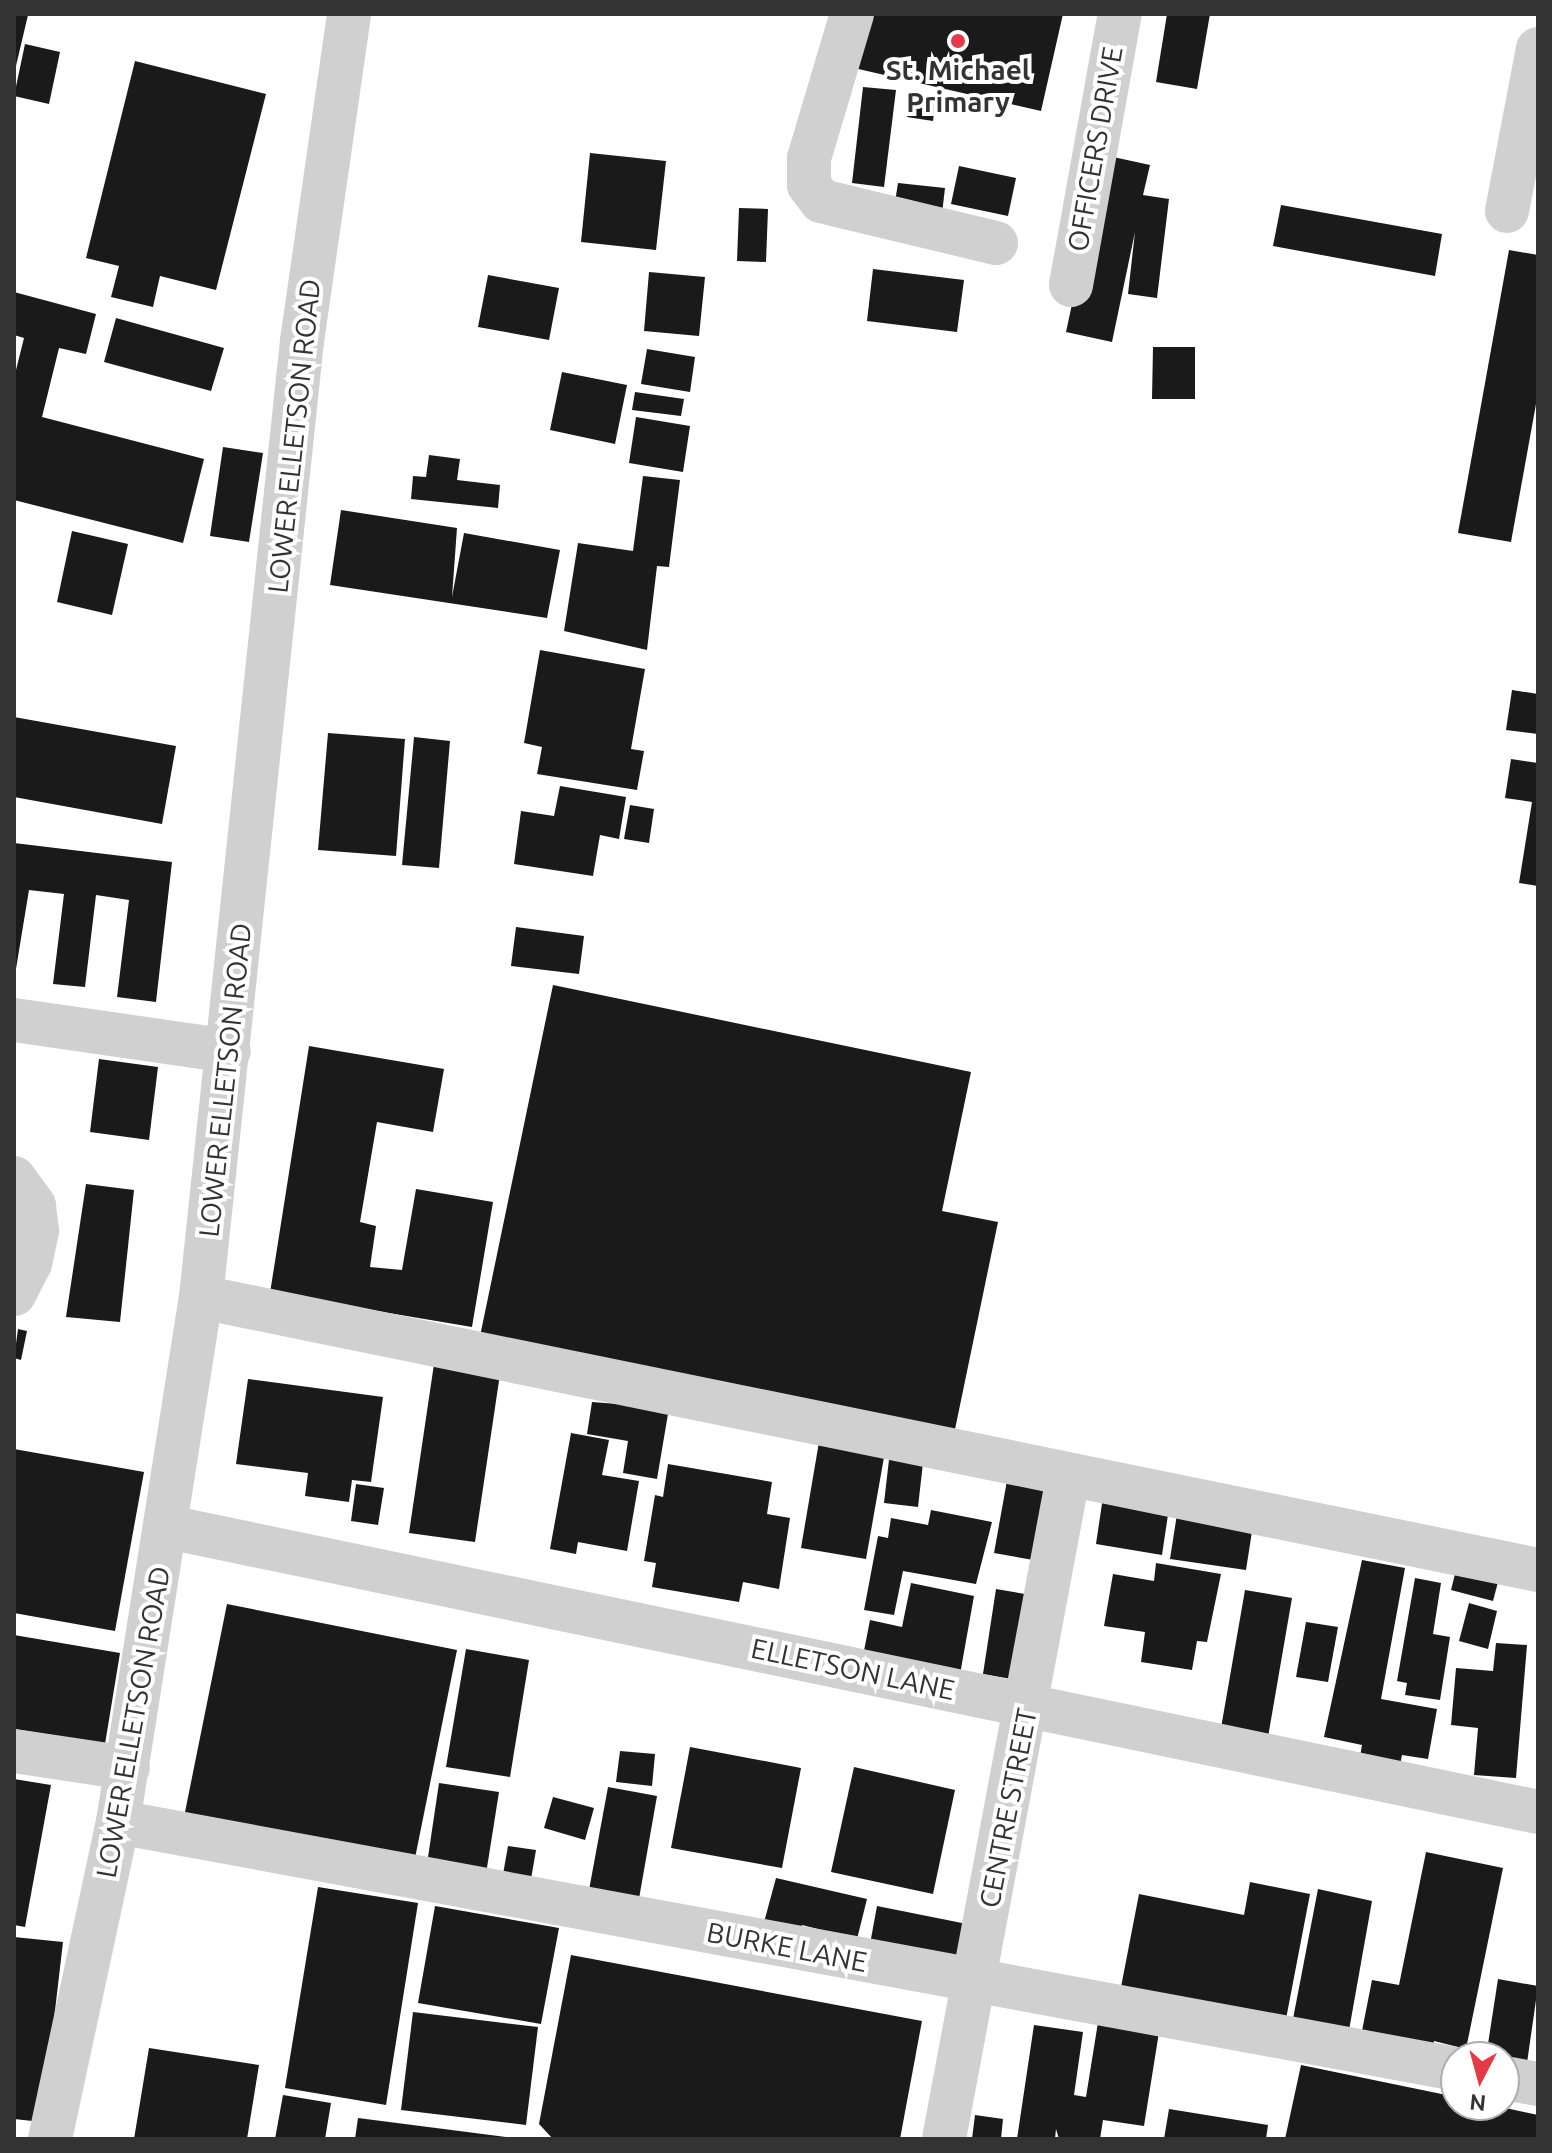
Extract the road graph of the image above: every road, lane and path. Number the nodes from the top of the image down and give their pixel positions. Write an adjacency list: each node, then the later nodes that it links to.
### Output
1 (349, 14): 9 (street, LOWER ELLETSON ROAD)
2 (852, 14): 6 (street)
3 (1120, 14): 7 (street, OFFICERS DRIVE)
4 (1538, 49): 5 (street)
5 (1507, 211)
6 (996, 243)
7 (1071, 285)
8 (14, 1020): 9 (street)
9 (229, 1051): 12 (street, LOWER ELLETSON ROAD)
10 (14, 1178): 11 (street)
11 (14, 1294)
12 (201, 1297): 13 (street); 14 (street, LOWER ELLETSON ROAD)
13 (1068, 1477): 15 (street); 16 (street, CENTRE STREET)
14 (168, 1527): 16 (street, ELLETSON LANE); 18 (street, LOWER ELLETSON ROAD)
15 (1538, 1570)
16 (1028, 1705): 19 (street, ELLETSON LANE); 21 (street, CENTRE STREET)
17 (14, 1751): 18 (street)
18 (128, 1768): 20 (street, LOWER ELLETSON ROAD)
19 (1538, 1812)
20 (118, 1822): 21 (street, BURKE LANE); 23 (street, LOWER ELLETSON ROAD)
21 (974, 1982): 22 (street, BURKE LANE); 24 (street, CENTRE STREET)
22 (1440, 2066)
23 (50, 2139)
24 (944, 2139)

